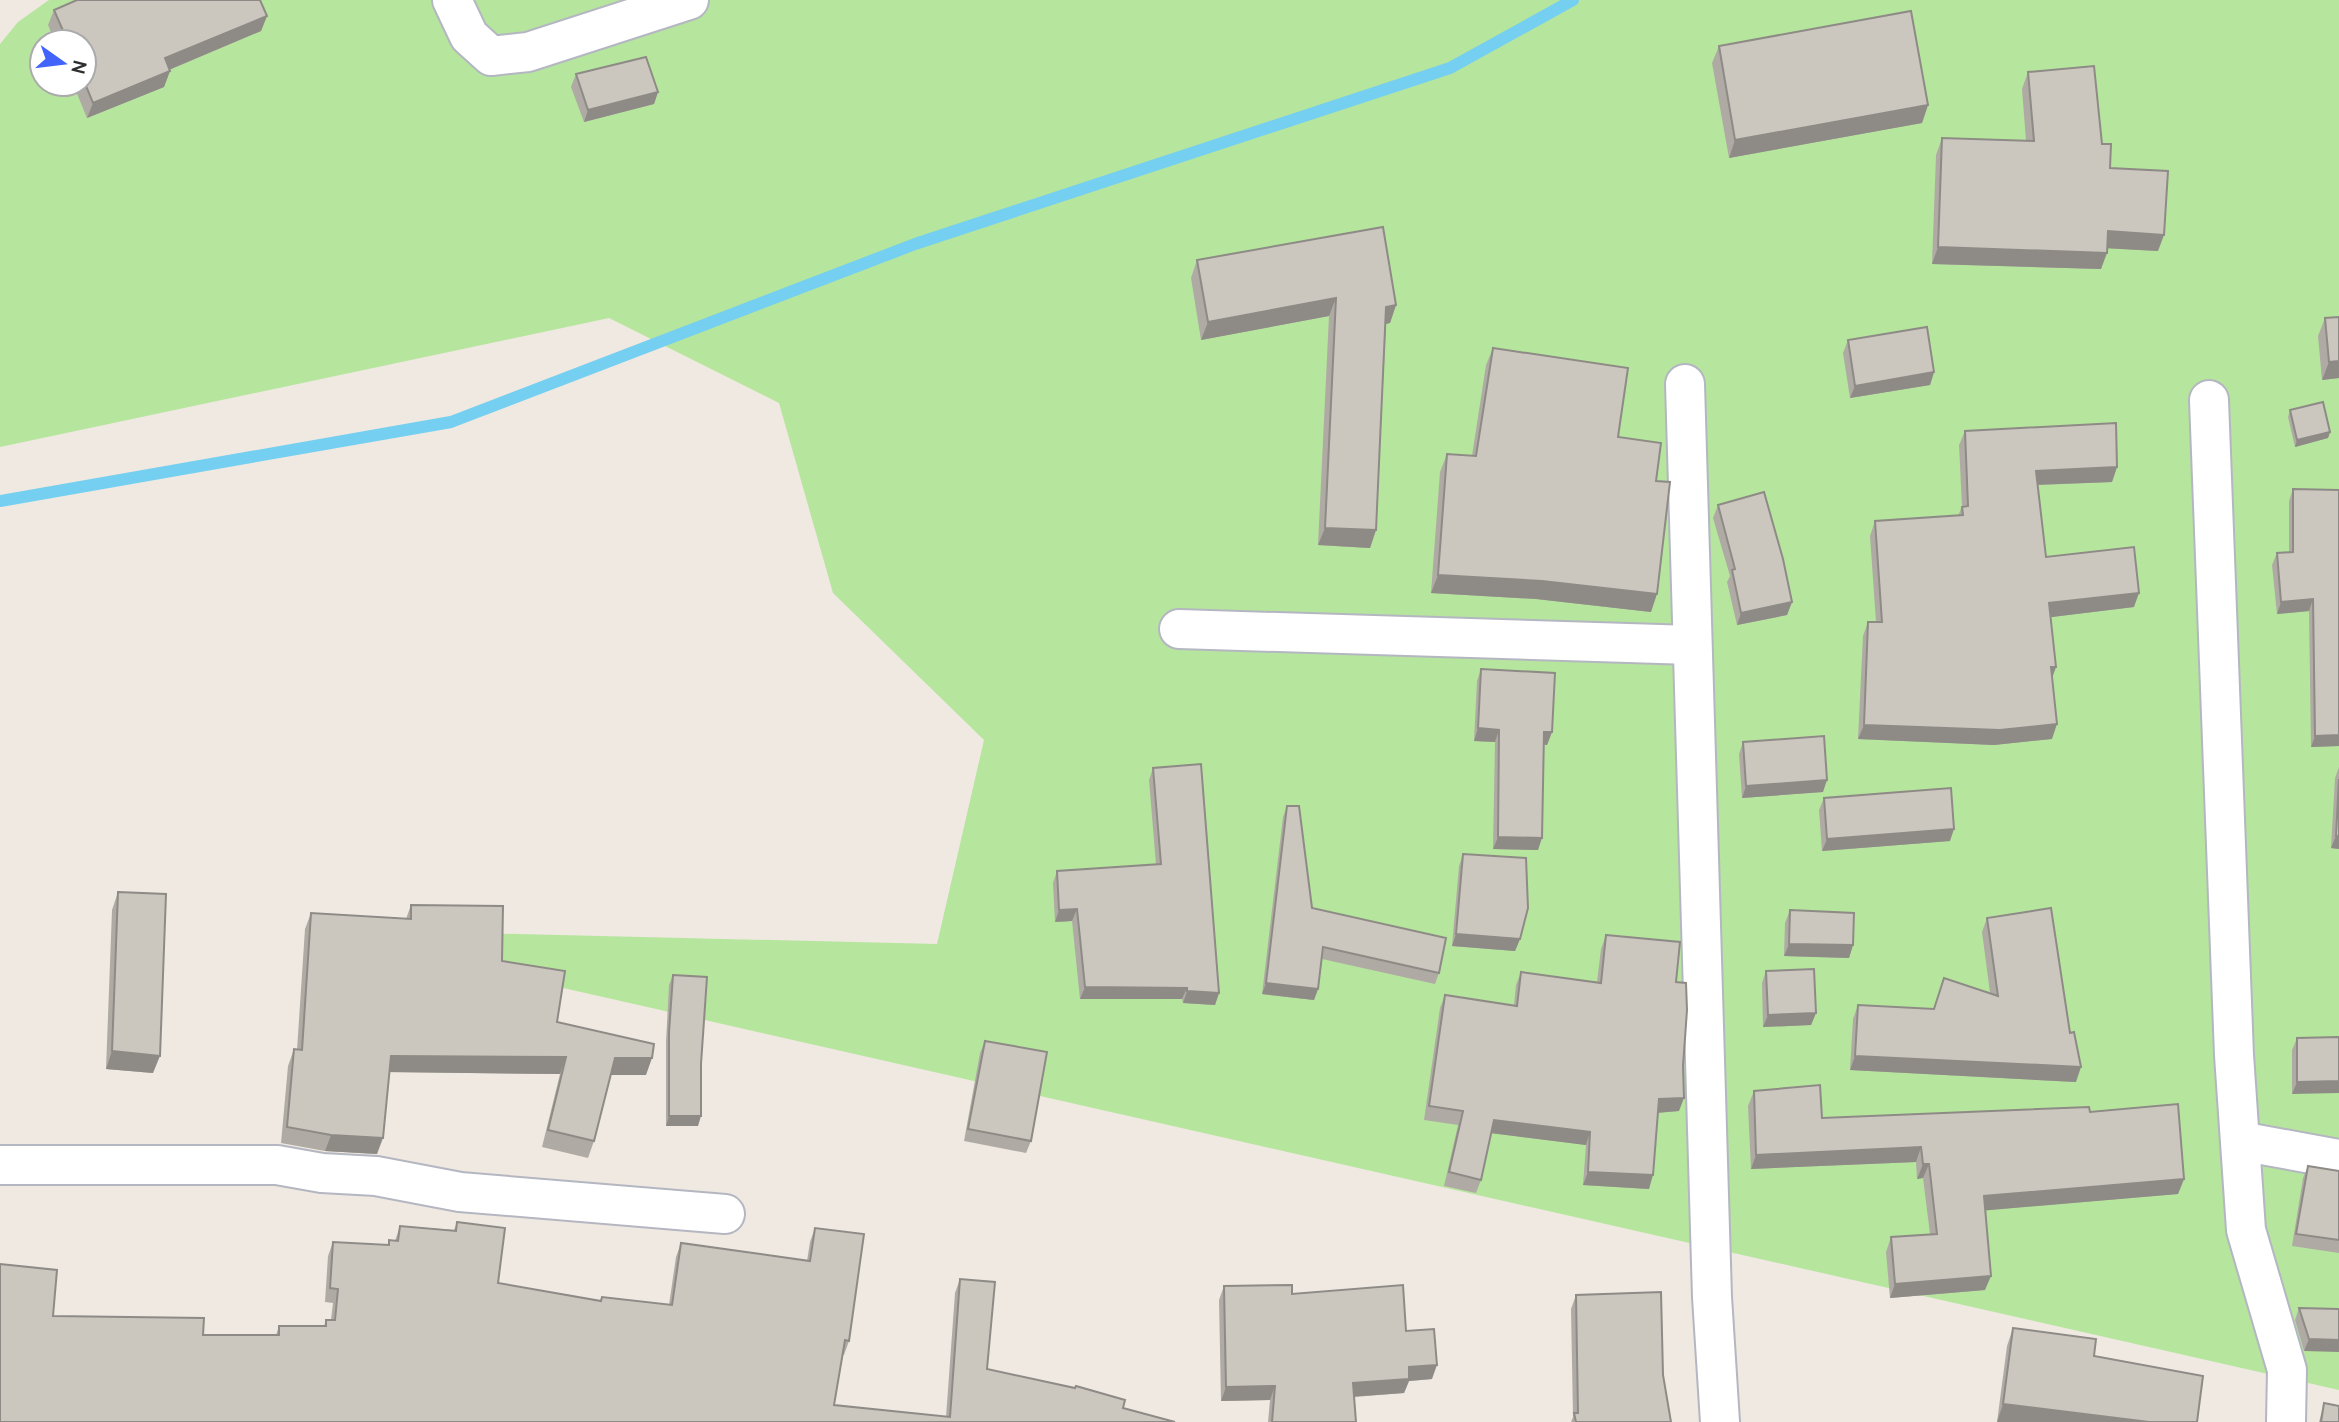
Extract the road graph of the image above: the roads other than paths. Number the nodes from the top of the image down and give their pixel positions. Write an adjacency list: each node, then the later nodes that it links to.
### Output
1 (452, 0): 2 (street)
2 (689, 0)
3 (1685, 384): 6 (street)
4 (2209, 400): 7 (street)
5 (1179, 629): 6 (street)
6 (1692, 645): 11 (street)
7 (2240, 1141): 8 (street); 12 (street)
8 (2339, 1160)
9 (0, 1165): 10 (street)
10 (725, 1213)
11 (1720, 1422)
12 (2286, 1422)

